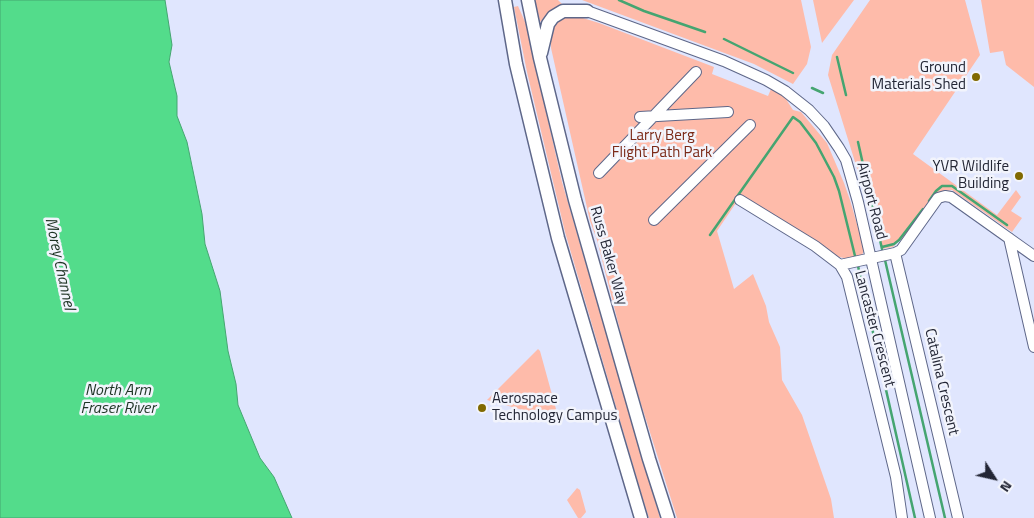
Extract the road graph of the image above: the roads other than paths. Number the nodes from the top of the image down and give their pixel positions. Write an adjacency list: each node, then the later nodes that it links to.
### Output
1 (505, 0): 20 (main road)
2 (528, 0): 5 (main road, Russ Baker Way)
3 (566, 0): 4 (main road)
4 (588, 11): 5 (main road); 17 (street, Airport Road)
5 (540, 58): 21 (main road, Russ Baker Way)
6 (696, 72): 8 (street)
7 (728, 112): 8 (street)
8 (654, 116): 9 (street); 11 (street)
9 (640, 117)
10 (750, 125): 13 (street)
11 (599, 173)
12 (740, 200): 18 (street, Lancaster Crescent)
13 (654, 220)
14 (1009, 238): 15 (street); 16 (street); 19 (street)
15 (895, 253): 17 (street); 24 (street, Catalina Crescent)
16 (1034, 256)
17 (871, 259): 18 (street); 23 (street, Airport Road)
18 (840, 265): 22 (street, Lancaster Crescent)
19 (1034, 347)
20 (641, 518)
21 (668, 518)
22 (902, 518)
23 (930, 518)
24 (958, 518)

